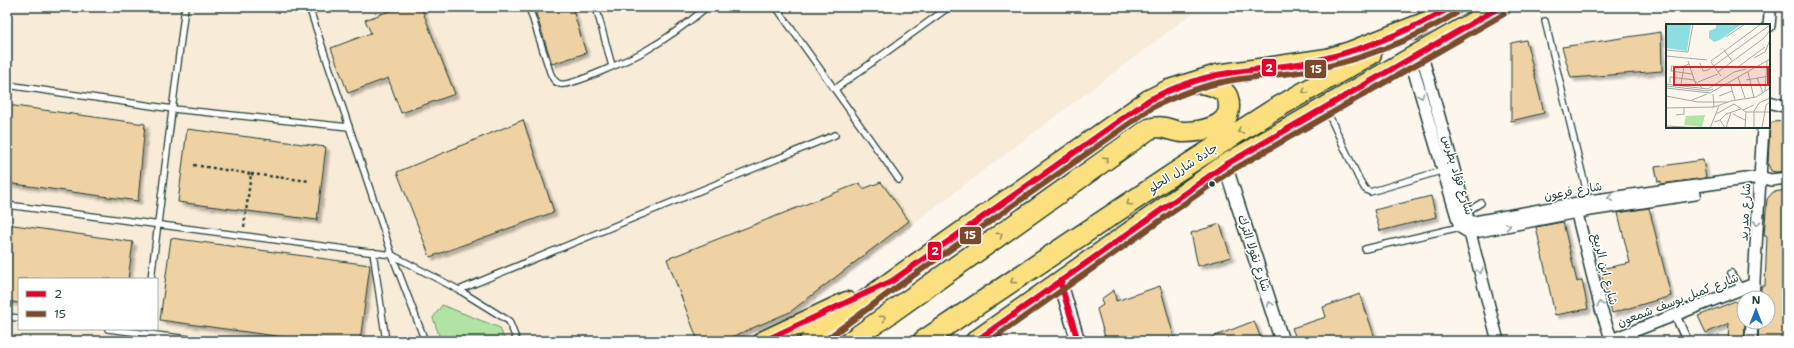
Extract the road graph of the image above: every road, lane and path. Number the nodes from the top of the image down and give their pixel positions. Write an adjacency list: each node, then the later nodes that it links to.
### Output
1 (185, 7): 22 (lane)
2 (309, 7): 23 (lane)
3 (528, 7): 15 (lane)
4 (596, 7): 15 (lane)
5 (707, 7): 15 (lane)
6 (776, 7): 18 (lane)
7 (949, 7): 18 (lane)
8 (1451, 7): 12 (highway, جادة شارل الحلو)
9 (1500, 7): 14 (highway, جادة شارل الحلو)
10 (1770, 10): 13 (street)
11 (1545, 21): 36 (lane)
12 (1424, 23): 16 (highway); 31 (highway, جادة شارل الحلو, one-way to 31)
13 (1769, 24)
14 (1416, 55): 20 (highway, جادة شارل الحلو); 29 (street, شارع فؤاد بطرس)
15 (612, 66)
16 (1190, 82): 25 (highway); 49 (highway)
17 (7, 85): 22 (lane)
18 (835, 89): 33 (lane)
19 (1770, 102): 21 (street)
20 (1325, 107): 27 (highway, جادة شارل الحلو); 29 (lane)
21 (1787, 107)
22 (173, 109): 23 (lane); 41 (lane)
23 (349, 127): 46 (lane)
24 (1763, 128): 34 (street, شارع مدريد)
25 (1177, 132): 31 (highway); 67 (highway, one-way to 25)
26 (835, 135): 53 (lane)
27 (1225, 165): 50 (highway, جادة شارل الحلو); 71 (street, شارع نقولا الترك, one-way to 27)
28 (194, 166): 30 (path)
29 (1448, 169): 40 (street, شارع فؤاد بطرس); 42 (street, شارع فؤاد بطرس)
30 (251, 174): 35 (path); 43 (path)
31 (1173, 174): 68 (highway, جادة شارل الحلو, one-way to 68)
32 (1787, 178): 34 (street, شارع فرعون)
33 (900, 180)
34 (1760, 180): 36 (street, شارع فرعون, one-way to 36); 39 (street, شارع فرعون); 51 (street, شارع مدريد, one-way to 51)
35 (310, 182)
36 (1589, 201): 39 (street, شارع فرعون)
37 (1482, 203): 40 (lane)
38 (7, 205): 41 (lane)
39 (1576, 208): 42 (street, شارع فرعون); 73 (street, شارع ابن الربيع, one-way to 39)
40 (1466, 212): 42 (street, شارع فؤاد بطرس)
41 (158, 224): 43 (lane); 48 (lane)
42 (1466, 228): 44 (lane, شارع فرعون); 72 (street, شارع فؤاد بطرس, one-way to 72)
43 (243, 236): 45 (lane)
44 (1365, 249)
45 (373, 252): 46 (lane); 62 (lane)
46 (392, 255): 53 (lane); 63 (lane)
47 (1731, 273): 52 (lane)
48 (151, 278)
49 (892, 281): 65 (highway); 66 (highway)
50 (1060, 281): 69 (highway, جادة شارل الحلو); 70 (street)
51 (1754, 284): 52 (street, شارع كميل يوسف شمعون); 54 (street, شارع مدريد)
52 (1742, 289): 55 (street, شارع كميل يوسف شمعون)
53 (459, 290): 64 (lane)
54 (1754, 290)
55 (1675, 314): 73 (street, شارع كميل يوسف شمعون); 74 (street)
56 (7, 317): 57 (lane)
57 (18, 318)
58 (126, 330): 60 (lane)
59 (1752, 330): 75 (street)
60 (144, 331): 61 (lane)
61 (204, 341)
62 (386, 341)
63 (425, 341)
64 (517, 341)
65 (764, 341)
66 (810, 341)
67 (851, 341)
68 (923, 341)
69 (976, 341)
70 (1078, 341)
71 (1282, 341)
72 (1498, 341)
73 (1611, 341)
74 (1687, 341)
75 (1751, 341)

